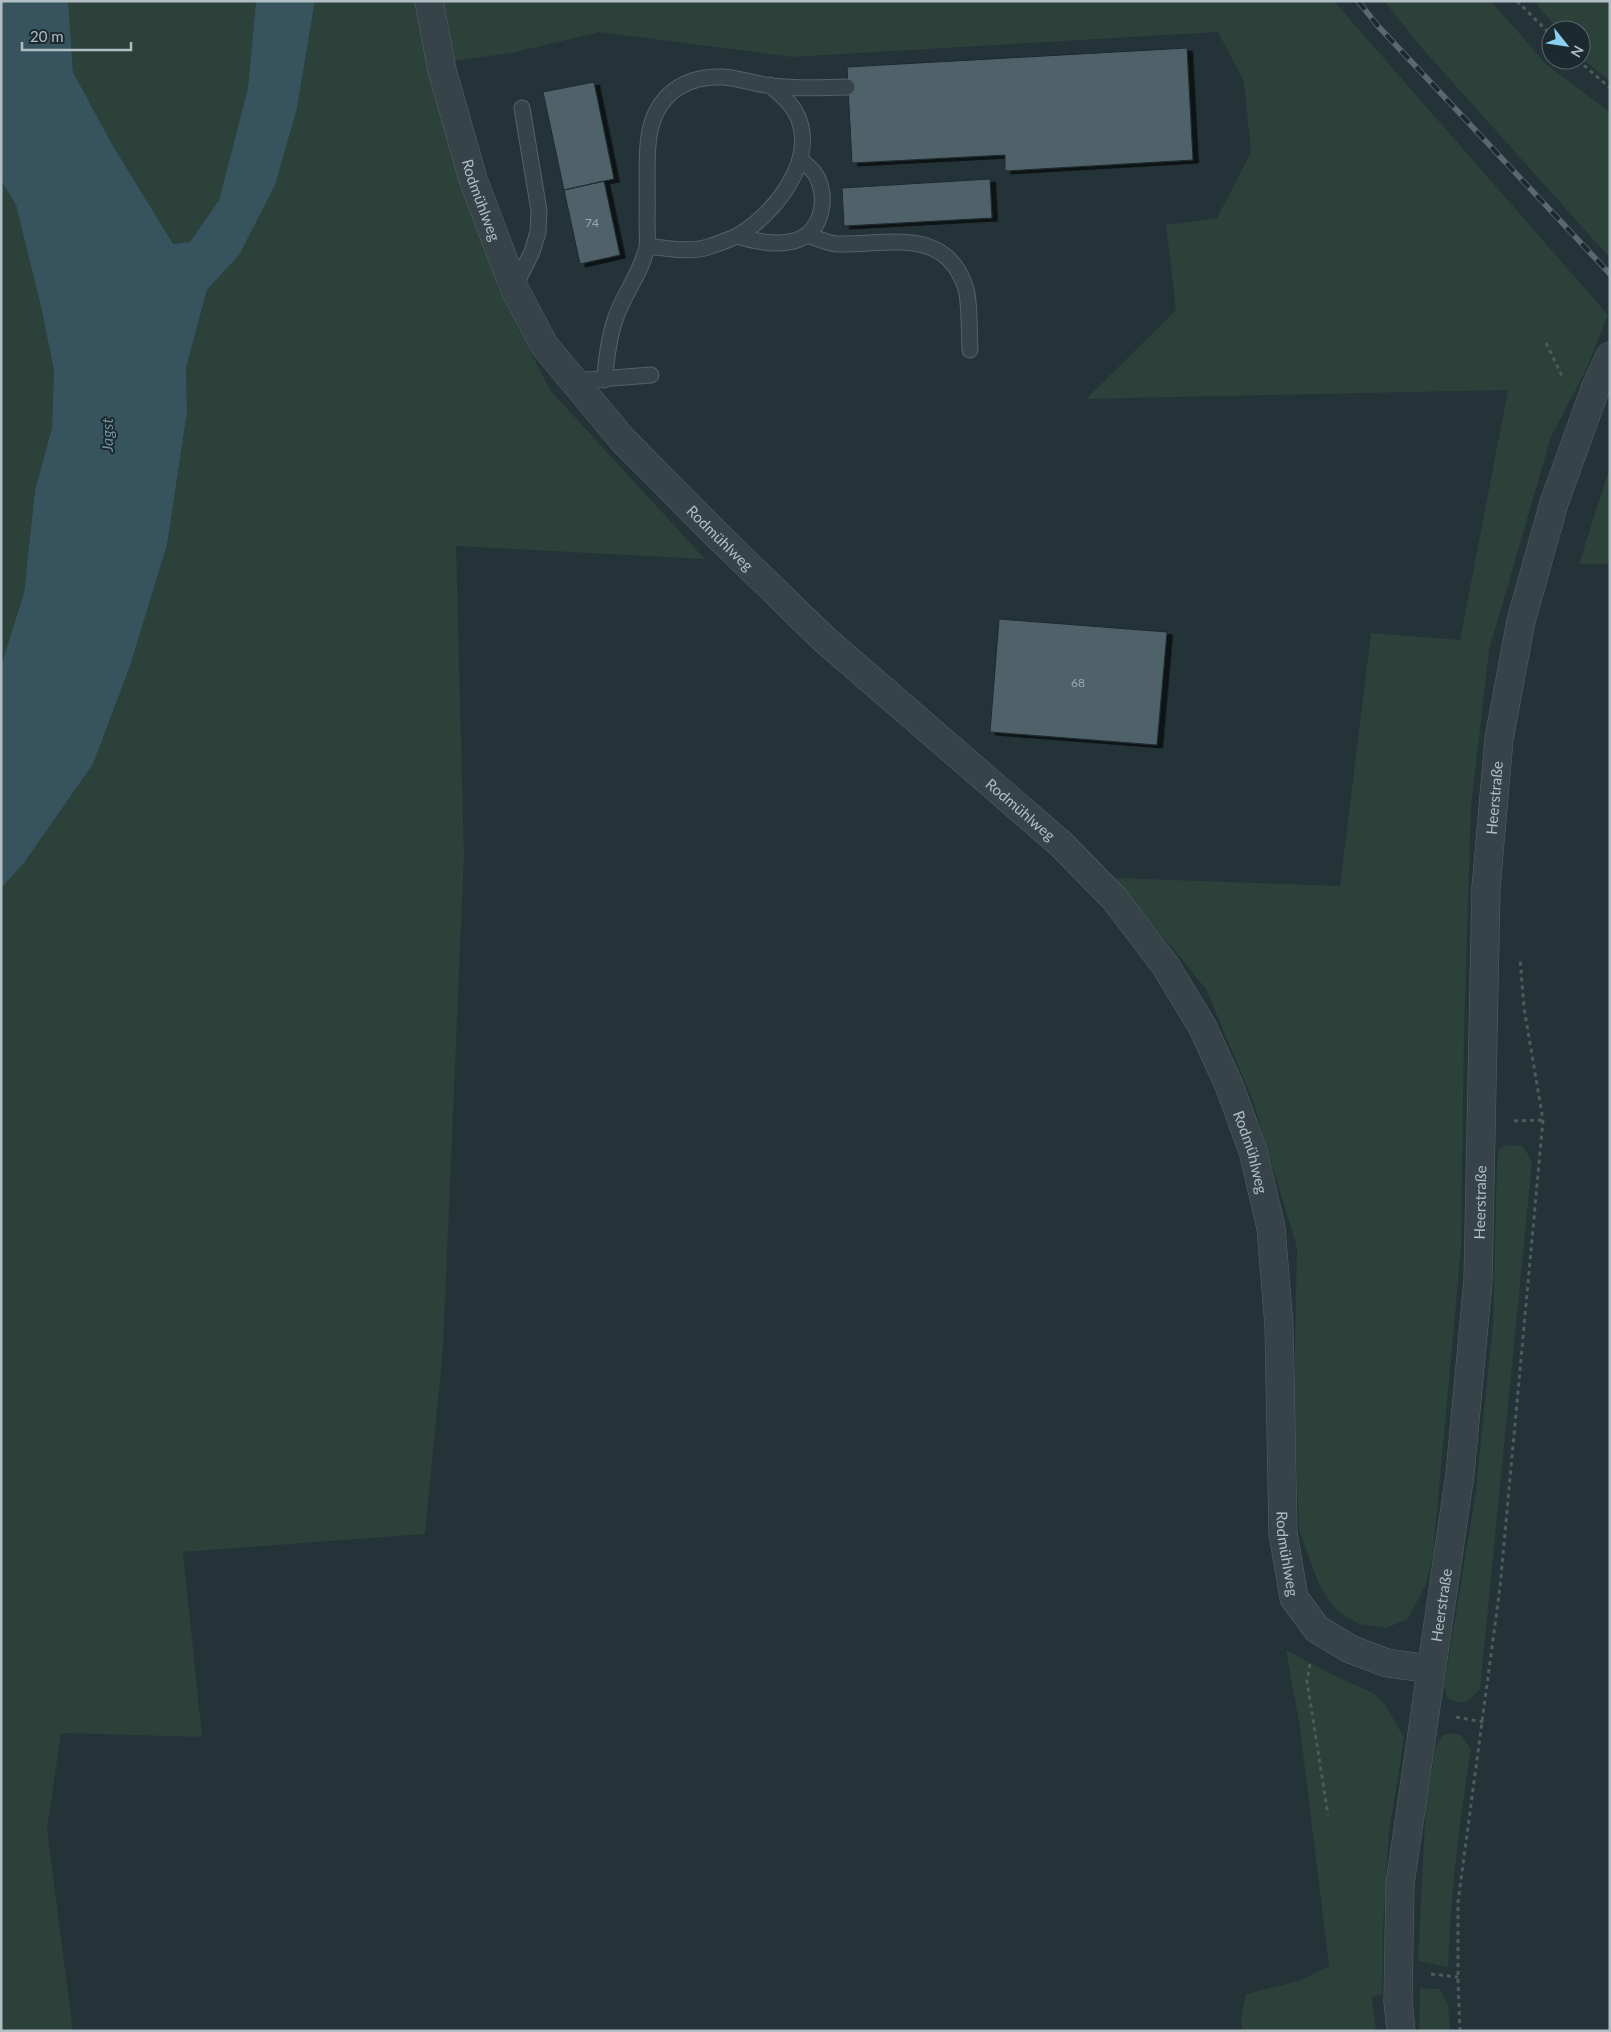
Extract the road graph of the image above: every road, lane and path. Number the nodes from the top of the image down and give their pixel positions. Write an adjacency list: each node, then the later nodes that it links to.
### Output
1 (429, 1): 13 (street, Rodmühlweg)
2 (1516, 1): 3 (path)
3 (1541, 25)
4 (1589, 70): 7 (path)
5 (770, 86): 6 (lane); 9 (lane); 12 (lane)
6 (847, 87)
7 (1610, 88)
8 (522, 108): 13 (lane)
9 (801, 160): 10 (lane); 11 (lane)
10 (807, 235): 11 (lane); 14 (lane)
11 (737, 236): 12 (lane)
12 (647, 246): 17 (lane)
13 (514, 288): 18 (street, Rodmühlweg)
14 (970, 350)
15 (1610, 356): 21 (street, Heerstraße)
16 (651, 375): 17 (lane)
17 (604, 380): 18 (lane)
18 (574, 382): 20 (street, Rodmühlweg)
19 (1520, 955): 24 (path)
20 (1317, 1629): 21 (street, Rodmühlweg); 22 (path)
21 (1431, 1669): 23 (street, Heerstraße)
22 (1328, 1815)
23 (1401, 2031)
24 (1460, 2031)

